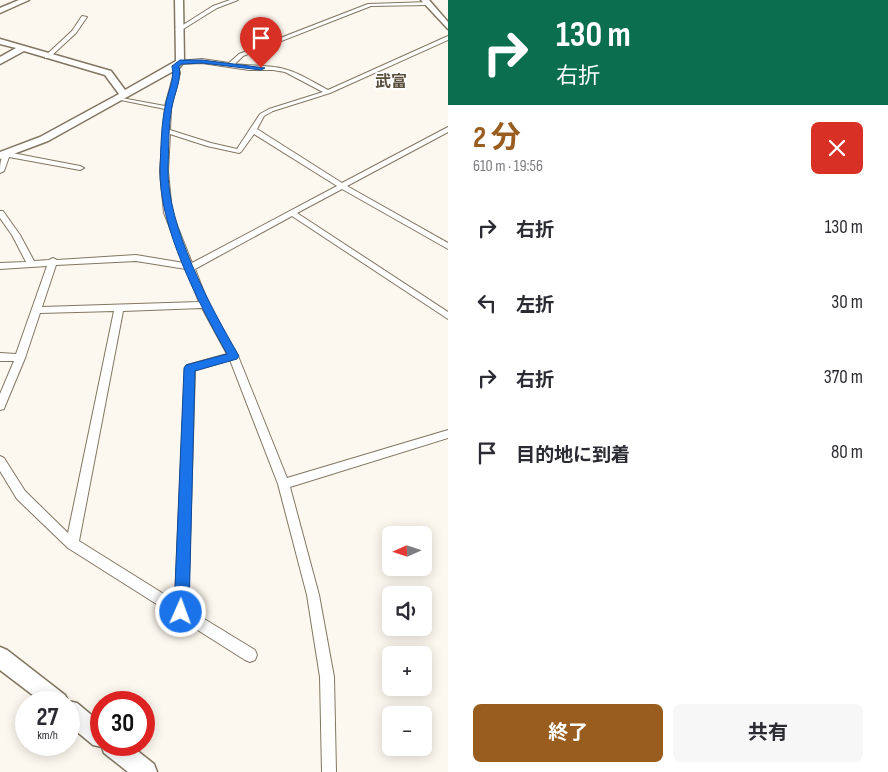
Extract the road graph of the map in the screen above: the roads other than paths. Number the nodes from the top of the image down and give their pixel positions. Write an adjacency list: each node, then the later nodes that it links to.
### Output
1 (25, 0): 5 (street)
2 (178, 0): 8 (street)
3 (235, 0): 8 (street)
4 (427, 2): 7 (street); 17 (street)
5 (0, 11)
6 (84, 17): 14 (street)
7 (448, 27)
8 (178, 30): 16 (street)
9 (448, 38): 18 (street)
10 (0, 41): 11 (street)
11 (22, 48): 13 (street); 14 (street)
12 (0, 53): 13 (street)
13 (9, 57): 15 (street)
14 (47, 57): 19 (street)
15 (0, 62)
16 (178, 64): 17 (street); 19 (street); 20 (street)
17 (230, 66): 18 (street)
18 (328, 92): 23 (street)
19 (121, 96): 20 (street); 24 (street)
20 (168, 108): 22 (street)
21 (448, 129): 27 (street)
22 (167, 130): 23 (street); 34 (street)
23 (253, 130): 27 (street)
24 (3, 155): 25 (street); 26 (street)
25 (80, 168)
26 (0, 170)
27 (342, 186): 29 (street); 30 (street)
28 (0, 212): 32 (street)
29 (292, 213): 34 (street); 38 (street)
30 (448, 246)
31 (53, 261): 32 (street); 34 (street); 37 (street)
32 (30, 262): 33 (street)
33 (0, 266)
34 (191, 267): 35 (street)
35 (204, 305): 36 (street); 39 (street)
36 (120, 308): 37 (street); 46 (street)
37 (36, 310): 41 (street)
38 (448, 316)
39 (234, 356): 45 (street); 47 (street)
40 (0, 357): 41 (street)
41 (20, 358): 42 (street)
42 (0, 406)
43 (448, 434): 45 (street)
44 (0, 461): 46 (street)
45 (284, 484): 55 (street)
46 (72, 544): 47 (street)
47 (181, 612): 48 (street)
48 (250, 655)
49 (0, 657): 50 (street)
50 (44, 691)
51 (80, 720): 52 (street)
52 (90, 728)
53 (126, 756): 54 (street)
54 (146, 772)
55 (329, 772)

